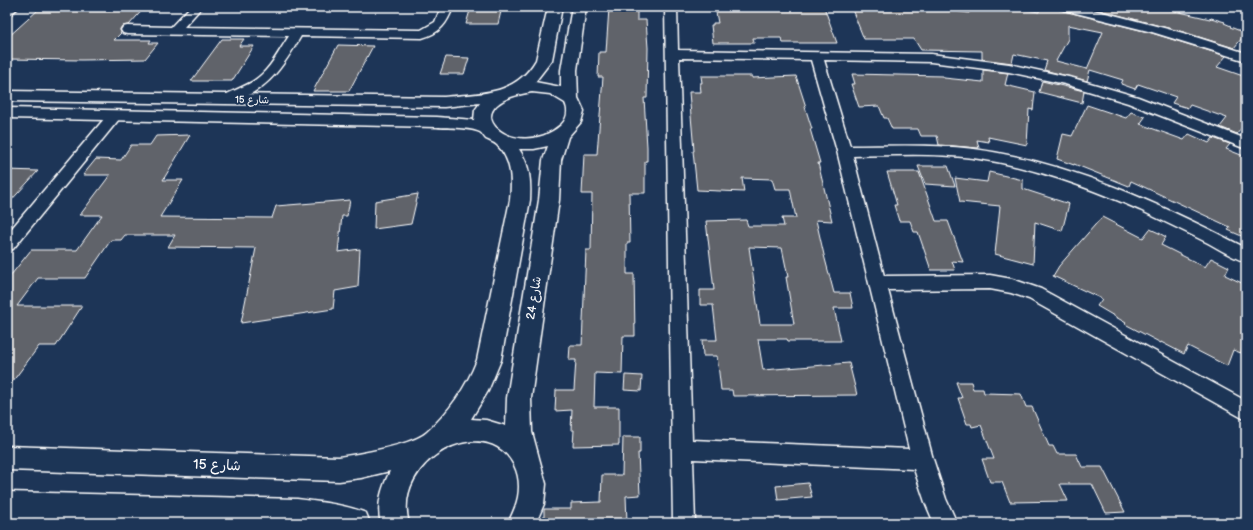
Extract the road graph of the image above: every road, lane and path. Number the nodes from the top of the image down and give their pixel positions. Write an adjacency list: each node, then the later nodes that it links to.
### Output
1 (13, 7): 8 (street)
2 (196, 7): 10 (street)
3 (447, 7): 11 (street)
4 (555, 7): 16 (street)
5 (579, 7): 19 (street)
6 (671, 7): 12 (street)
7 (1064, 7): 14 (street)
8 (7, 12)
9 (126, 30): 10 (street)
10 (175, 30): 11 (street)
11 (297, 32): 15 (street)
12 (672, 54): 13 (street); 33 (street)
13 (816, 56): 26 (street); 27 (street)
14 (1246, 57)
15 (269, 76): 20 (street); 21 (street)
16 (517, 89): 18 (street); 19 (street)
17 (7, 96): 20 (street, شارع 15)
18 (498, 96): 21 (street, شارع 15); 24 (street)
19 (570, 98): 25 (street)
20 (226, 100): 21 (street, شارع 15)
21 (282, 101)
22 (7, 113): 23 (street, شارع 15)
23 (115, 115): 24 (street, شارع 15); 28 (street)
24 (494, 134): 25 (street); 32 (street)
25 (560, 135): 36 (street, شارع 24)
26 (1246, 144)
27 (844, 151): 29 (street); 30 (street)
28 (7, 245)
29 (1246, 256)
30 (878, 283): 31 (street); 35 (street)
31 (1246, 411)
32 (430, 444): 34 (street, شارع 15); 36 (street, شارع 15); 41 (street)
33 (682, 449): 35 (street); 43 (street)
34 (7, 458)
35 (922, 459): 44 (street)
36 (527, 461): 42 (street, شارع 24)
37 (107, 507): 38 (street); 39 (street); 40 (street)
38 (15, 511)
39 (82, 523)
40 (356, 523)
41 (395, 523)
42 (522, 523)
43 (684, 523)
44 (946, 523)

